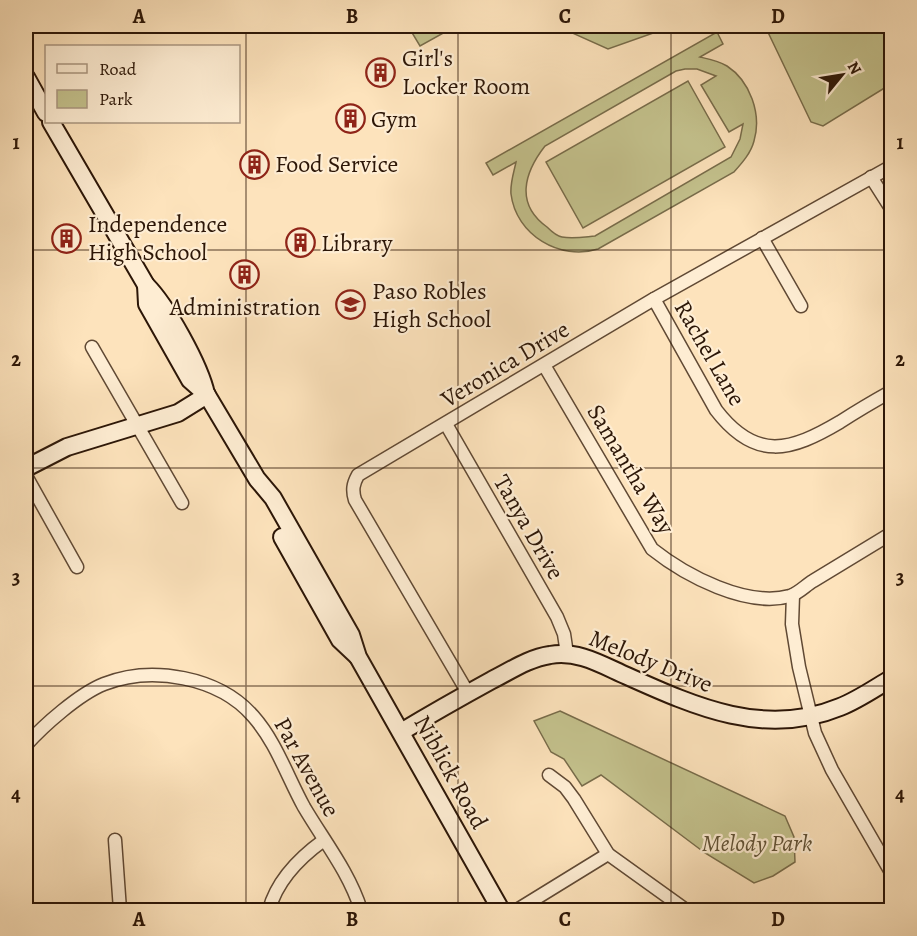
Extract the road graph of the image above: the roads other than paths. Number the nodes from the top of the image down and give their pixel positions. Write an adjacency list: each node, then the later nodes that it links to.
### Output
1 (26, 77): 2 (main road)
2 (45, 111)
3 (52, 123): 13 (main road, Niblick Road)
4 (891, 166): 5 (street, Veronica Drive)
5 (872, 177): 6 (street); 7 (street, Veronica Drive)
6 (891, 210)
7 (762, 238): 8 (street, Veronica Drive); 9 (street)
8 (654, 299): 11 (street, Veronica Drive); 12 (street, Rachel Lane)
9 (801, 306)
10 (92, 347): 15 (street)
11 (544, 365): 14 (street, Veronica Drive); 21 (street, Samantha Way)
12 (891, 391)
13 (207, 395): 15 (main road); 26 (main road, Niblick Road)
14 (446, 424): 22 (street, Tanya Drive); 24 (street, Veronica Drive)
15 (138, 426): 16 (main road); 18 (street)
16 (26, 468)
17 (26, 476): 20 (street)
18 (182, 503)
19 (891, 533): 21 (street, Samantha Way)
20 (77, 567)
21 (793, 595): 25 (street)
22 (567, 654): 24 (main road, Melody Drive); 25 (main road, Melody Drive)
23 (891, 678): 25 (main road, Melody Drive)
24 (468, 693): 26 (main road, Melody Drive)
25 (811, 716): 32 (street)
26 (401, 732): 36 (main road, Niblick Road)
27 (26, 745): 30 (street, Par Avenue)
28 (549, 775): 31 (street)
29 (115, 840): 33 (street)
30 (324, 840): 34 (street); 35 (street, Par Avenue)
31 (608, 854): 37 (street); 38 (street)
32 (891, 874)
33 (120, 910)
34 (268, 910)
35 (361, 910)
36 (501, 910)
37 (517, 910)
38 (686, 910)

